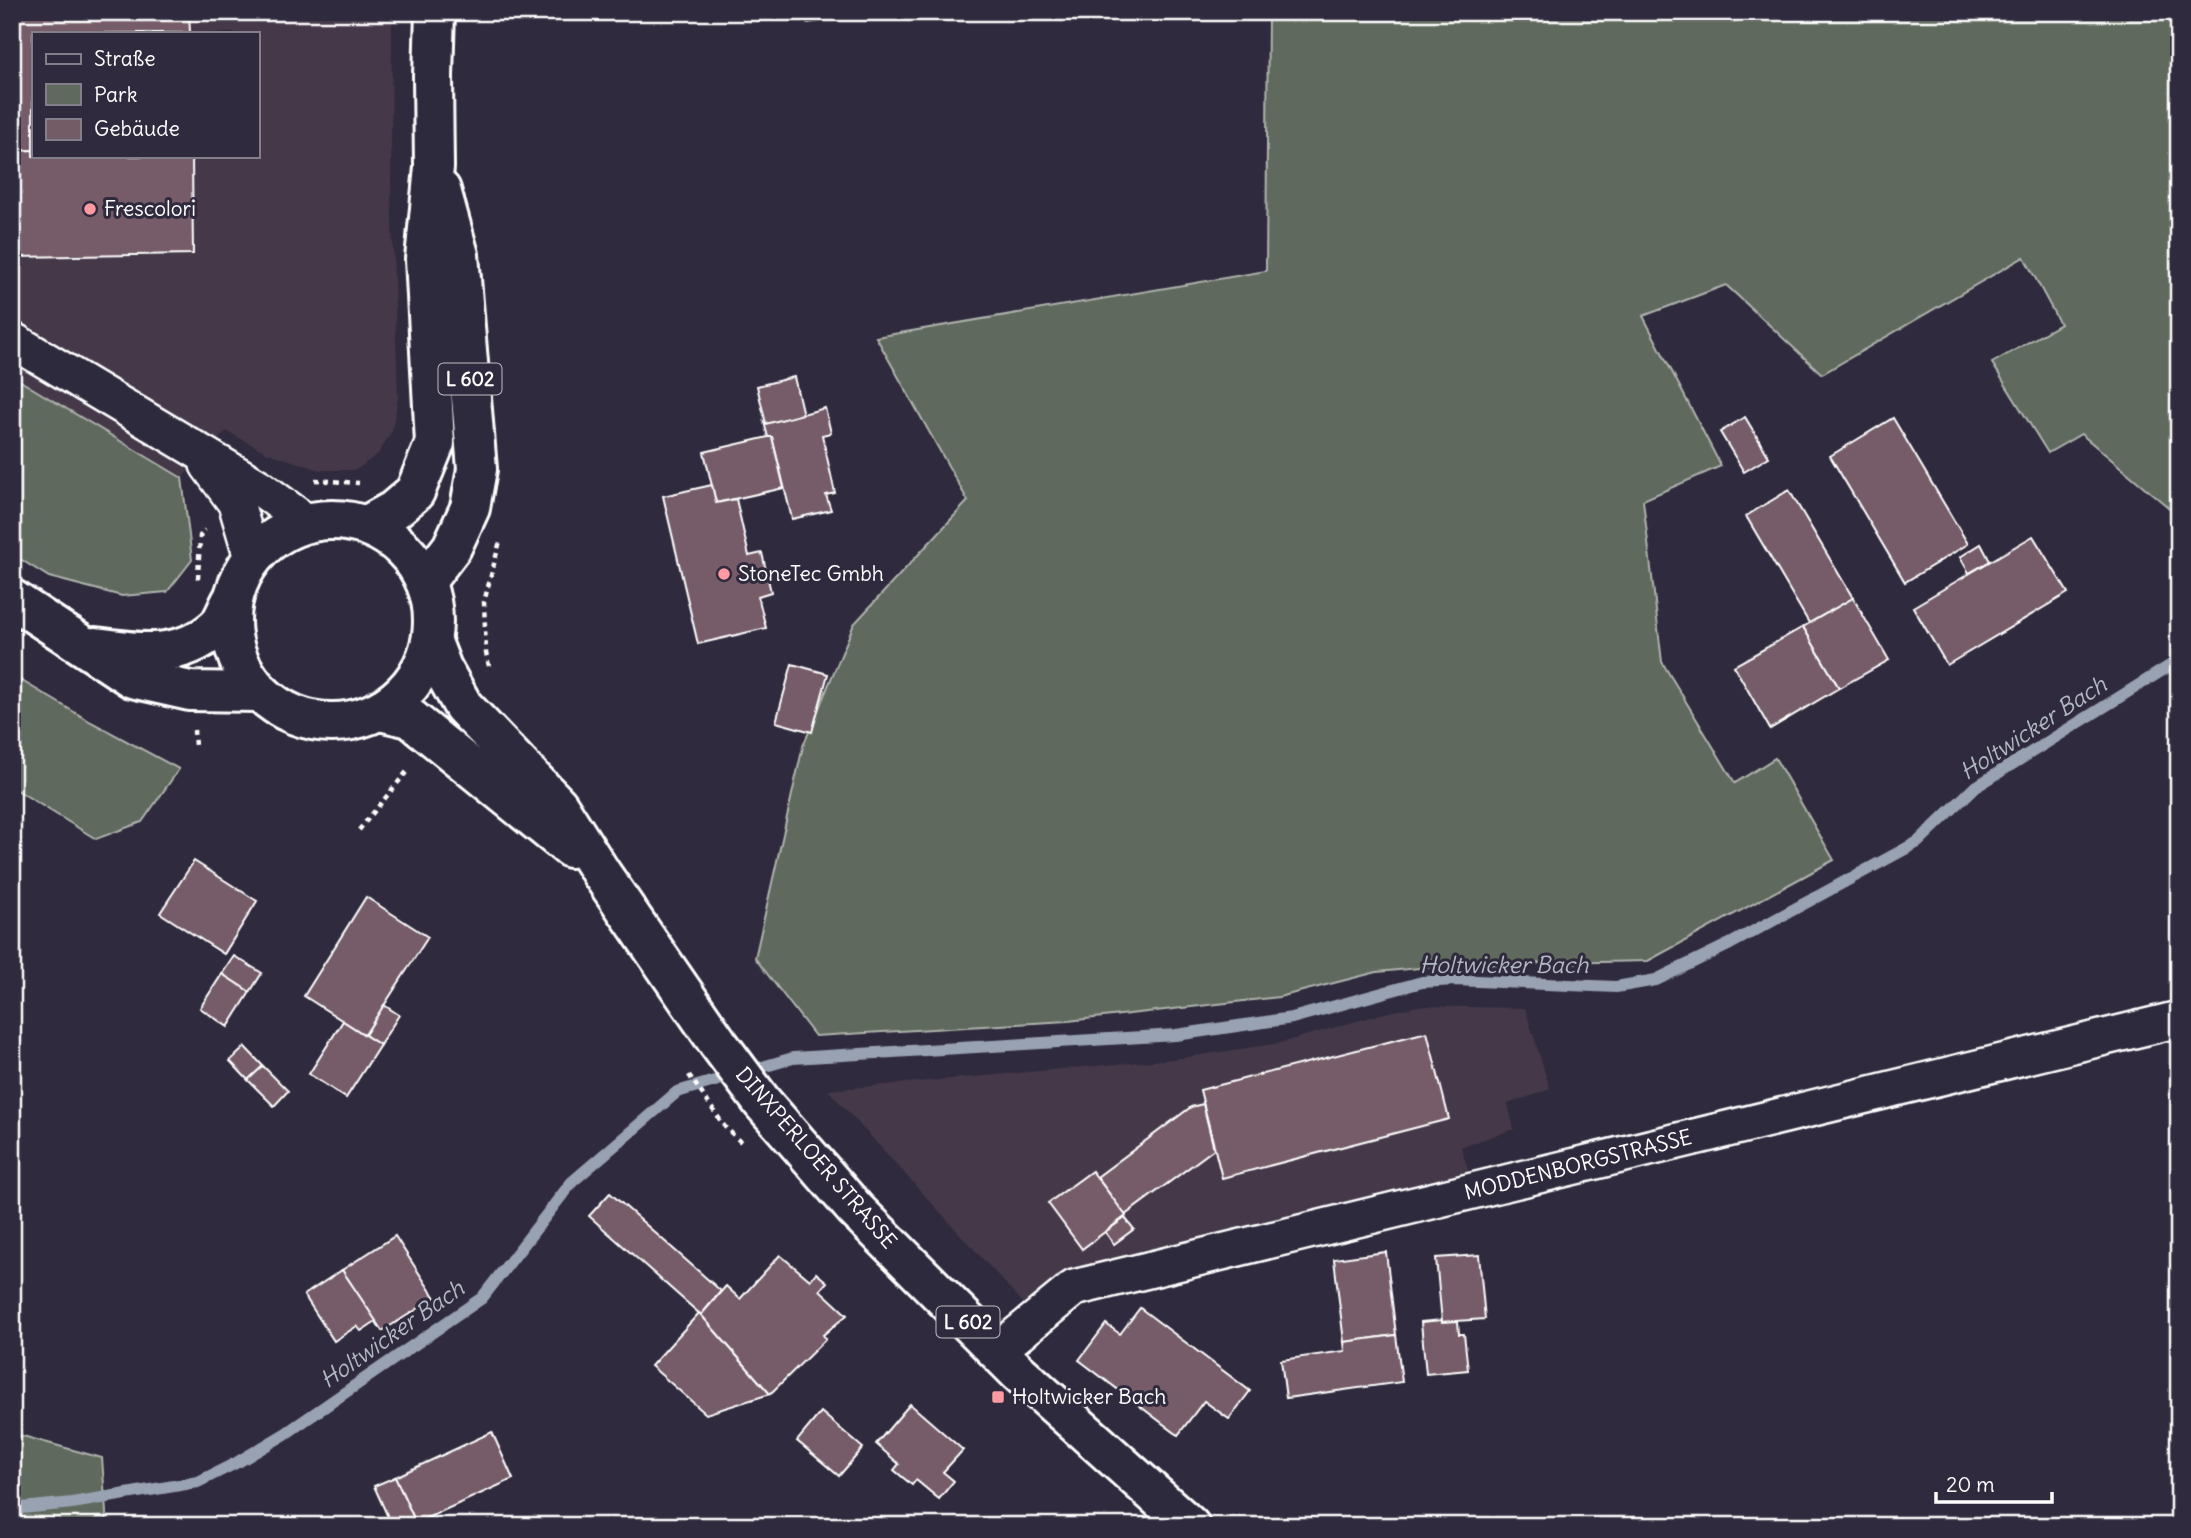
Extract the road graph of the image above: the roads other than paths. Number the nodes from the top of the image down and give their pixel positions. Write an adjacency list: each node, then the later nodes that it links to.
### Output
1 (436, 12): 2 (main road, L 602)
2 (435, 167): 6 (main road, L 602); 8 (main road, L 602)
3 (12, 340): 4 (street)
4 (248, 495): 5 (street); 7 (street)
5 (306, 522): 6 (main road); 7 (main road)
6 (367, 525): 8 (main road)
7 (252, 557): 10 (main road)
8 (426, 581): 11 (main road)
9 (12, 599): 12 (main road)
10 (232, 600): 12 (main road); 13 (main road)
11 (432, 642): 14 (main road); 15 (main road, DINXPERLOER STRASSE)
12 (83, 645): 13 (main road)
13 (258, 692): 14 (main road)
14 (380, 711): 15 (main road, DINXPERLOER STRASSE / L 602)
15 (601, 873): 17 (main road, DINXPERLOER STRASSE / L 602)
16 (2179, 1019): 17 (street, MODDENBORGSTRASSE)
17 (997, 1351): 18 (main road, DINXPERLOER STRASSE / L 602)
18 (1190, 1526)

